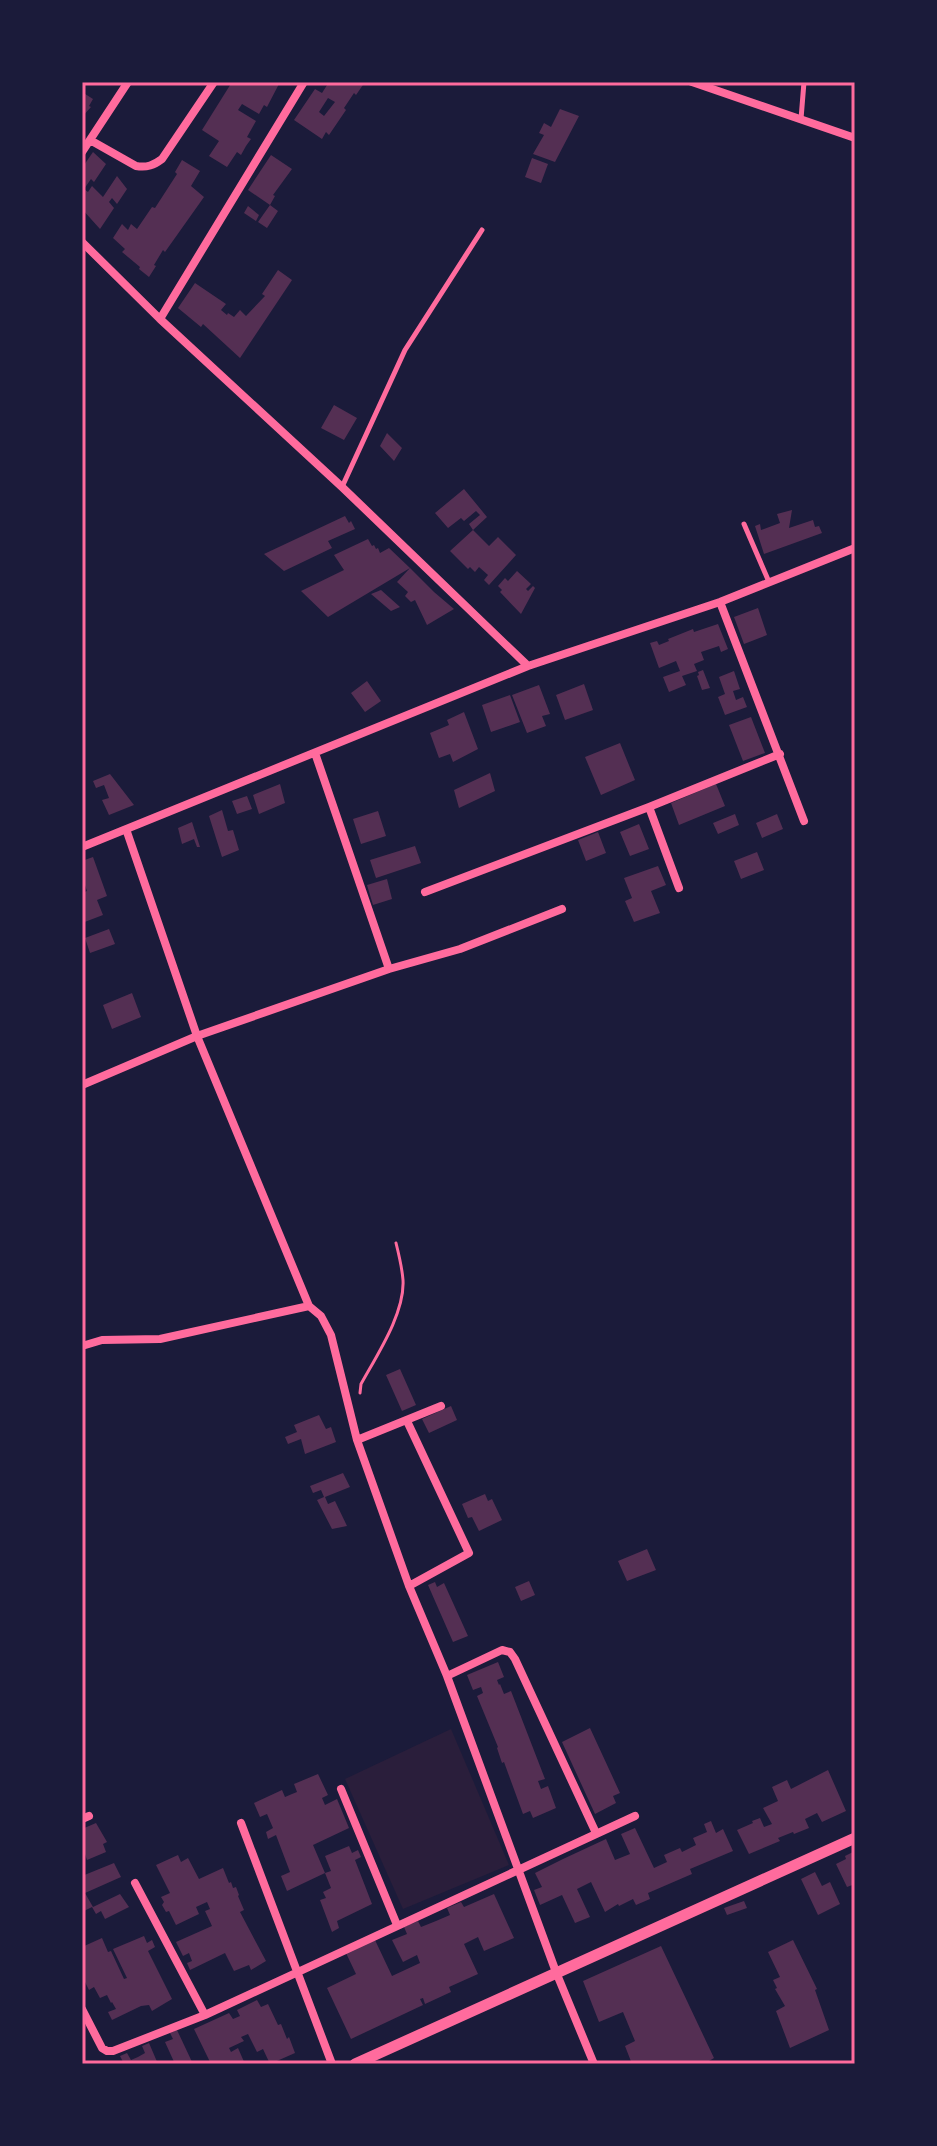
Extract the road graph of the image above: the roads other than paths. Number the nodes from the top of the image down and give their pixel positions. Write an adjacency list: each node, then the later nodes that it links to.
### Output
1 (128, 82): 8 (street)
2 (214, 82): 8 (street)
3 (304, 82): 12 (street)
4 (692, 82): 6 (street)
5 (804, 82): 6 (lane)
6 (801, 120): 7 (street)
7 (855, 138)
8 (90, 140): 9 (street)
9 (82, 152)
10 (482, 230): 13 (lane)
11 (82, 242): 12 (street)
12 (160, 319): 13 (street)
13 (342, 487): 18 (street)
14 (744, 524): 16 (lane)
15 (855, 548): 16 (street)
16 (769, 582): 17 (street)
17 (720, 602): 18 (street); 20 (street)
18 (528, 666): 19 (street)
19 (315, 753): 23 (street); 28 (street)
20 (780, 754): 21 (street); 22 (street)
21 (649, 807): 25 (street); 26 (street)
22 (804, 821)
23 (126, 829): 24 (street); 29 (street)
24 (82, 847)
25 (679, 888)
26 (425, 892)
27 (562, 909): 28 (street)
28 (389, 969): 29 (street)
29 (197, 1036): 30 (street); 31 (street)
30 (82, 1085)
31 (309, 1306): 32 (street); 35 (street)
32 (82, 1346)
33 (441, 1406): 34 (street)
34 (407, 1421): 35 (street); 36 (street)
35 (357, 1440): 36 (street)
36 (409, 1586): 37 (street)
37 (447, 1676): 41 (street); 43 (street)
38 (341, 1789): 45 (street)
39 (635, 1816): 41 (street)
40 (241, 1823): 46 (street)
41 (596, 1833): 43 (street)
42 (855, 1838): 47 (street)
43 (517, 1869): 45 (street); 47 (street)
44 (135, 1883): 49 (street)
45 (397, 1925): 46 (street)
46 (296, 1972): 49 (street); 50 (street)
47 (556, 1972): 51 (street); 52 (street)
48 (82, 2009): 49 (street)
49 (205, 2015)
50 (332, 2064)
51 (355, 2064)
52 (594, 2064)

